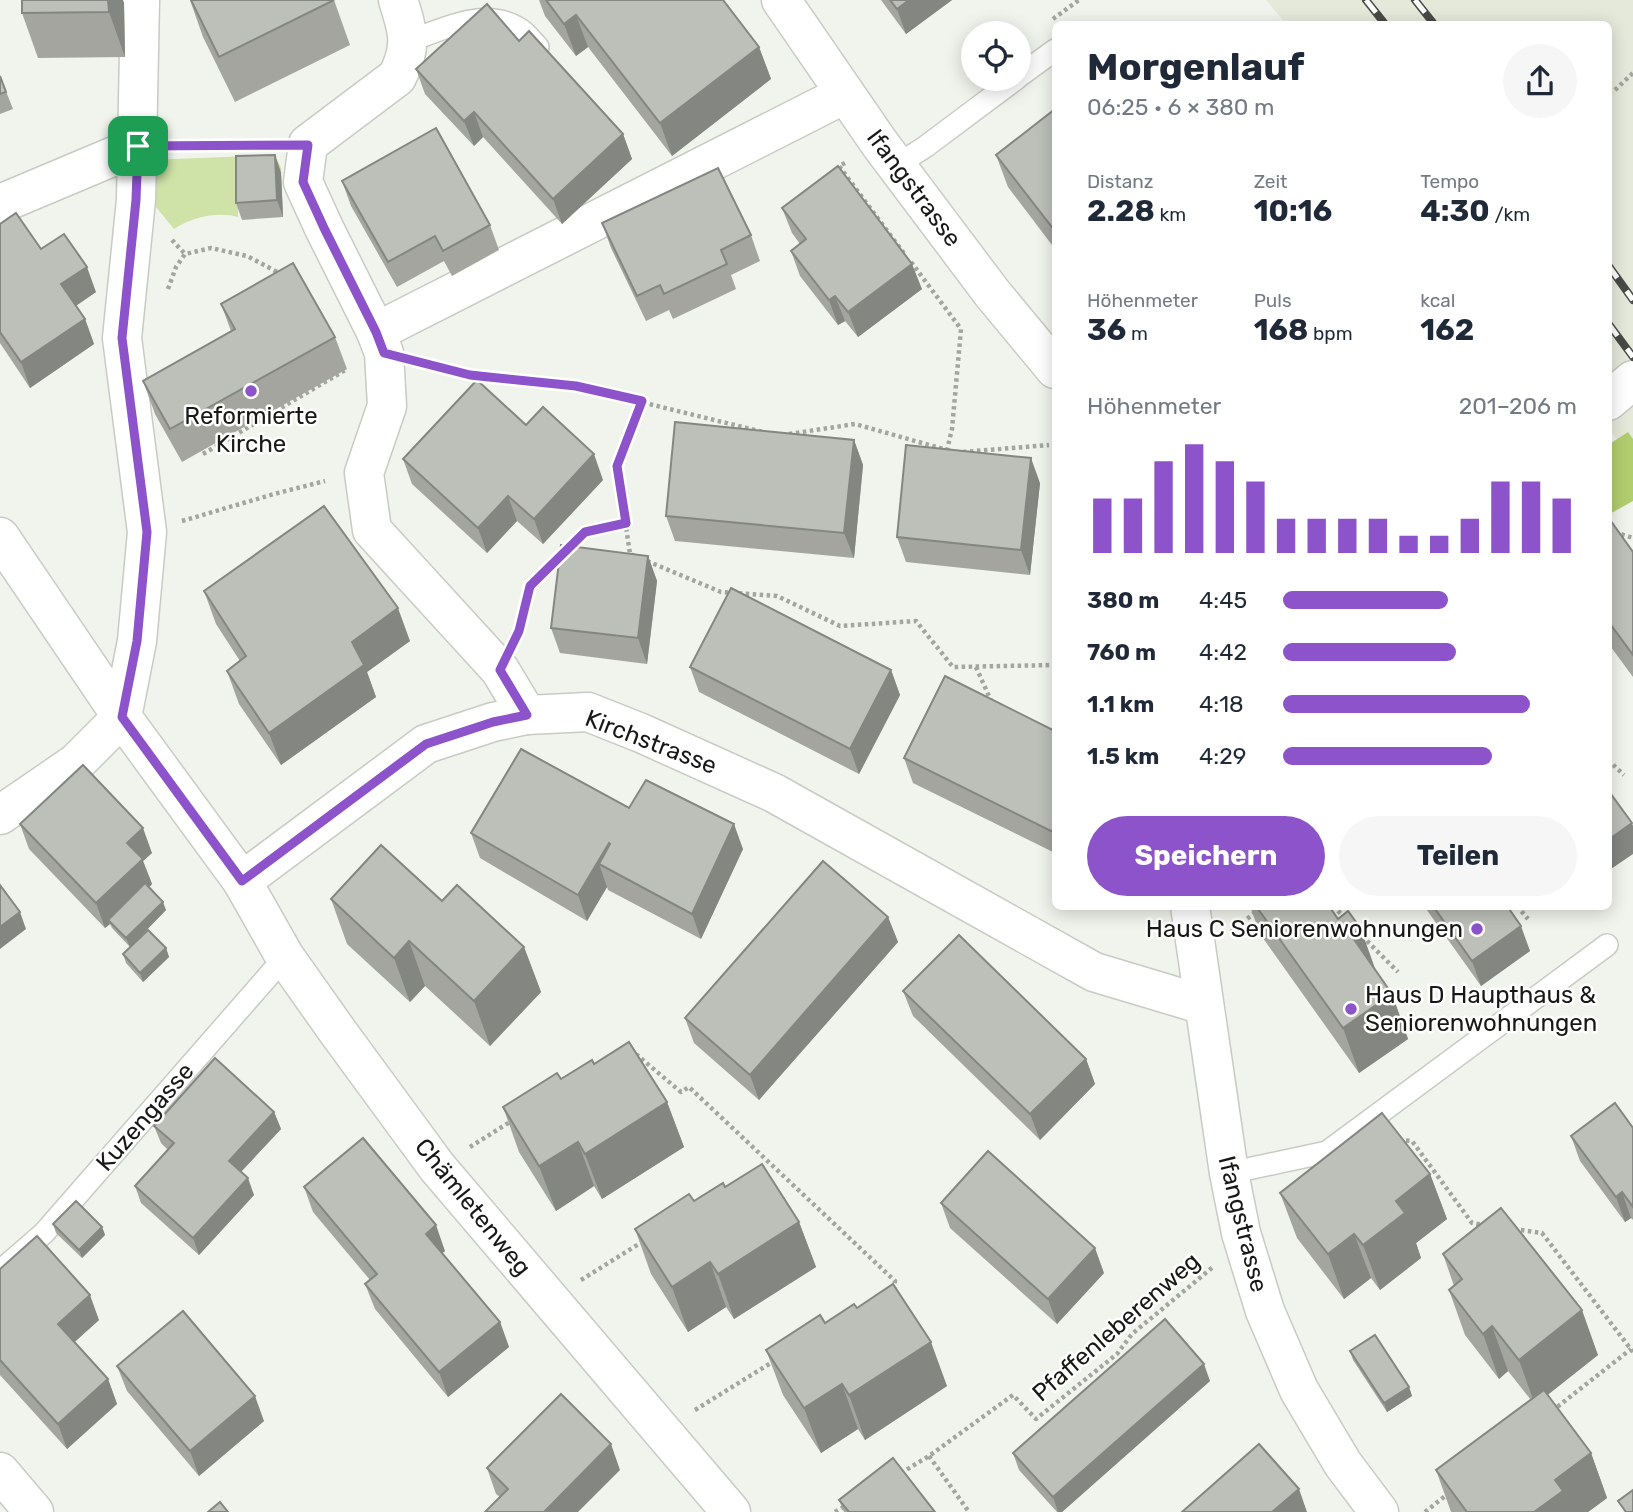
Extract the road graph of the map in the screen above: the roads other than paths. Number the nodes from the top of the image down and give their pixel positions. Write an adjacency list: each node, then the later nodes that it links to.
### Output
1 (140, 0): 10 (street)
2 (398, 0): 4 (street)
3 (781, 0): 9 (street, Ifangstrasse)
4 (407, 42): 5 (lane); 13 (street)
5 (538, 47)
6 (1052, 52): 7 (lane)
7 (1031, 68)
8 (1000, 91): 11 (lane)
9 (845, 94): 11 (street, Ifangstrasse); 13 (street)
10 (138, 146): 12 (street); 19 (street)
11 (897, 165): 14 (street, Ifangstrasse)
12 (0, 204)
13 (371, 350): 18 (street)
14 (1052, 365)
15 (1633, 380): 16 (street)
16 (1612, 398)
17 (0, 537): 19 (street)
18 (527, 715): 21 (street, Kirchstrasse); 25 (street, Kirchstrasse)
19 (122, 717): 20 (street); 21 (street)
20 (0, 815)
21 (242, 881): 24 (street, Chämletenweg)
22 (1195, 910): 25 (street, Ifangstrasse)
23 (1607, 945): 26 (lane)
24 (285, 957): 27 (lane, Kuzengasse); 30 (street, Chämletenweg)
25 (1204, 1005): 26 (street, Ifangstrasse)
26 (1228, 1173): 31 (street, Ifangstrasse)
27 (0, 1271)
28 (0, 1472): 29 (street)
29 (34, 1512)
30 (731, 1512)
31 (1379, 1512)

